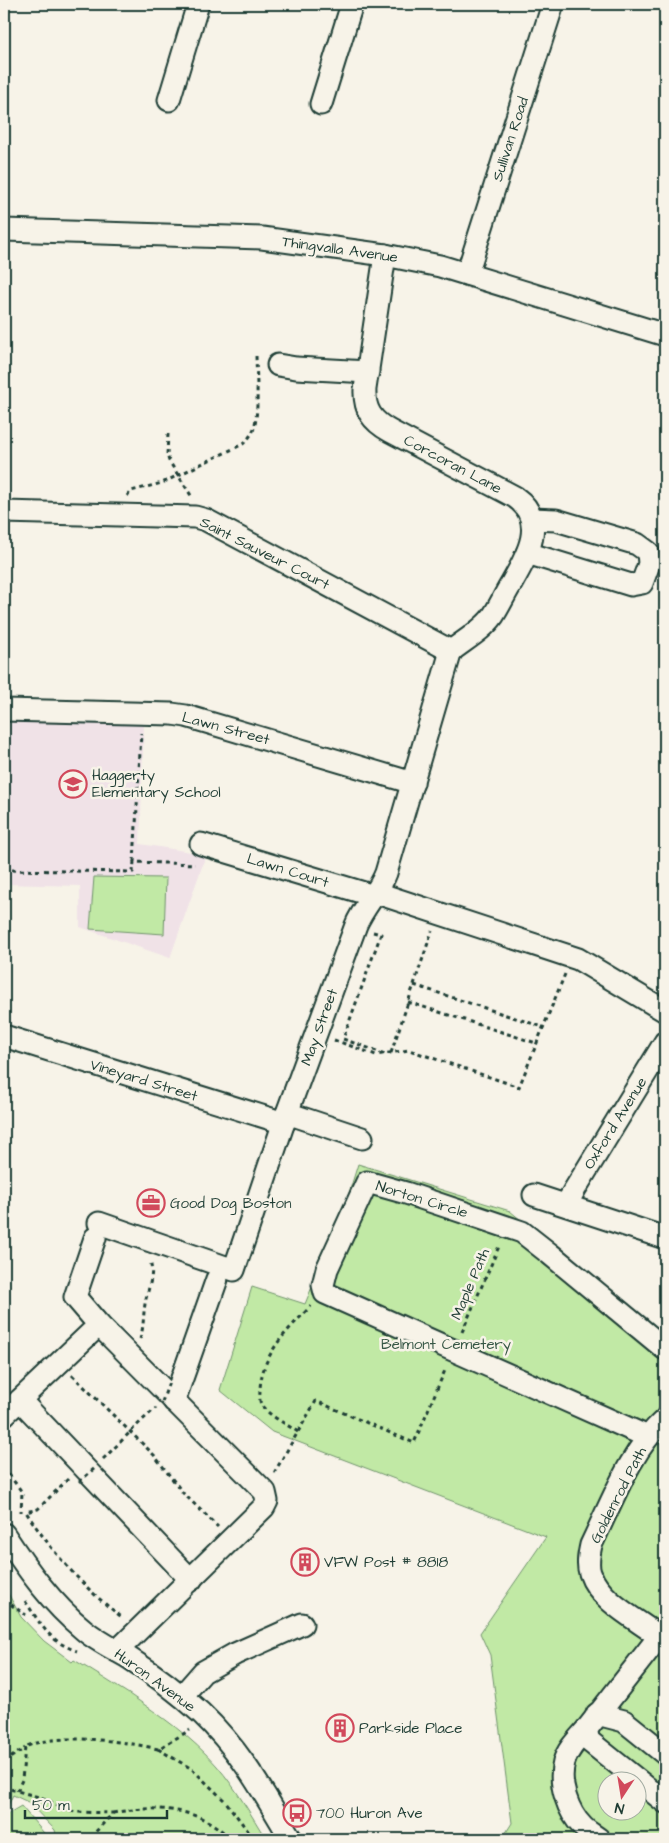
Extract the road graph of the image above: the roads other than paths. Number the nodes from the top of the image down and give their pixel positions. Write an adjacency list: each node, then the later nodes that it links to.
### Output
1 (198, 4): 4 (street)
2 (352, 4): 5 (street)
3 (553, 4): 8 (street, Sullivan Road)
4 (169, 100)
5 (322, 104)
6 (4, 230): 7 (street, Thingvalla Avenue)
7 (385, 254): 8 (street, Thingvalla Avenue); 11 (street, Corcoran Lane)
8 (467, 274): 9 (street, Thingvalla Avenue)
9 (665, 334)
10 (278, 365): 11 (street)
11 (368, 372): 13 (street, Corcoran Lane)
12 (4, 512): 15 (street, Saint Sauveur Court)
13 (532, 519): 14 (street); 14 (street)
14 (527, 553): 15 (street)
15 (451, 651): 17 (street, May Street)
16 (4, 710): 17 (street, Lawn Street)
17 (413, 783): 19 (street, May Street)
18 (201, 844): 19 (street, Lawn Court)
19 (376, 894): 20 (street); 23 (street, May Street)
20 (665, 1010)
21 (4, 1036): 23 (street, Vineyard Street)
22 (665, 1042): 26 (street, Oxford Avenue)
23 (286, 1118): 24 (street, Vineyard Street); 29 (street, May Street)
24 (362, 1138)
25 (534, 1195): 26 (street)
26 (566, 1205): 27 (street)
27 (665, 1238)
28 (217, 1279): 32 (street)
29 (100, 1325): 31 (street); 32 (street)
30 (665, 1350): 35 (street, Norton Circle)
31 (20, 1400): 33 (street); 37 (street)
32 (165, 1403): 37 (street)
33 (4, 1415)
34 (665, 1419): 35 (street, Goldenrod Path)
35 (648, 1437): 39 (street, Goldenrod Path)
36 (9, 1525): 40 (street, Huron Avenue)
37 (191, 1580): 40 (street)
38 (302, 1624): 41 (street)
39 (663, 1635): 42 (street)
40 (117, 1651): 41 (street, Huron Avenue)
41 (182, 1696): 46 (street, Huron Avenue)
42 (591, 1722): 43 (street); 44 (street); 45 (street)
43 (665, 1754)
44 (665, 1802)
45 (586, 1835)
46 (291, 1839)

